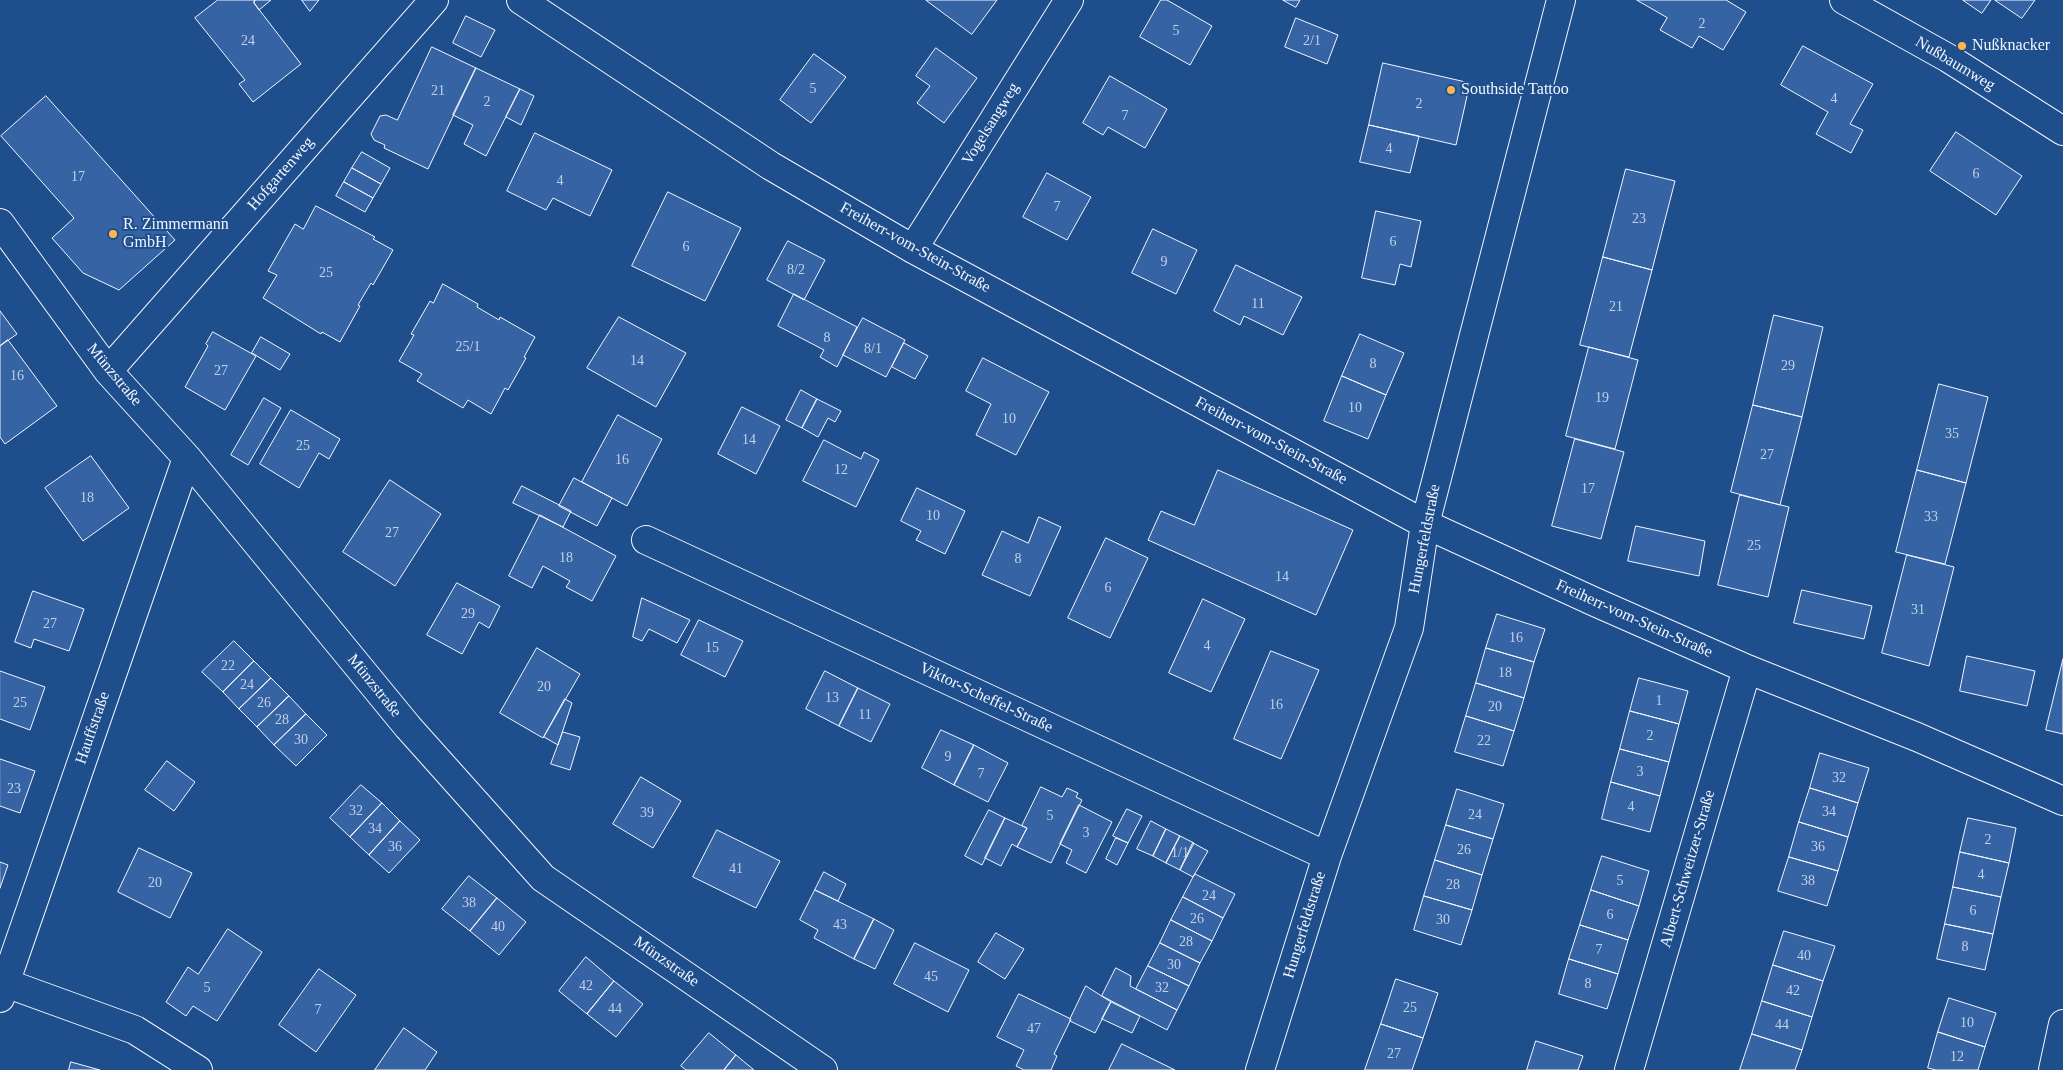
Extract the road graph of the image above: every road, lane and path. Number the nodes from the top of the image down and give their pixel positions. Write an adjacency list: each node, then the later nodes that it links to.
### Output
1 (434, 0): 9 (street, Hofgartenweg)
2 (521, 0): 8 (street, Freiherr-vom-Stein-Straße)
3 (1069, 0): 8 (street, Vogelsangweg)
4 (1561, 0): 11 (street, Hungerfeldstraße)
5 (1844, 0): 6 (street, Nußbaumweg)
6 (2063, 131)
7 (0, 223): 9 (street, Münzstraße)
8 (913, 249): 11 (street, Freiherr-vom-Stein-Straße)
9 (108, 371): 10 (street, Münzstraße)
10 (187, 458): 16 (street, Hauffstraße); 19 (street, Münzstraße)
11 (1425, 524): 13 (street, Freiherr-vom-Stein-Straße); 15 (street, Hungerfeldstraße)
12 (646, 540): 15 (street, Viktor-Scheffel-Straße)
13 (1747, 668): 14 (street, Freiherr-vom-Stein-Straße); 21 (street, Albert-Schweitzer-Straße)
14 (2063, 801)
15 (1327, 856): 20 (street, Hungerfeldstraße)
16 (2, 987): 18 (street)
17 (2063, 1024): 22 (street)
18 (198, 1070)
19 (822, 1070)
20 (1260, 1070)
21 (1629, 1070)
22 (2053, 1070)

